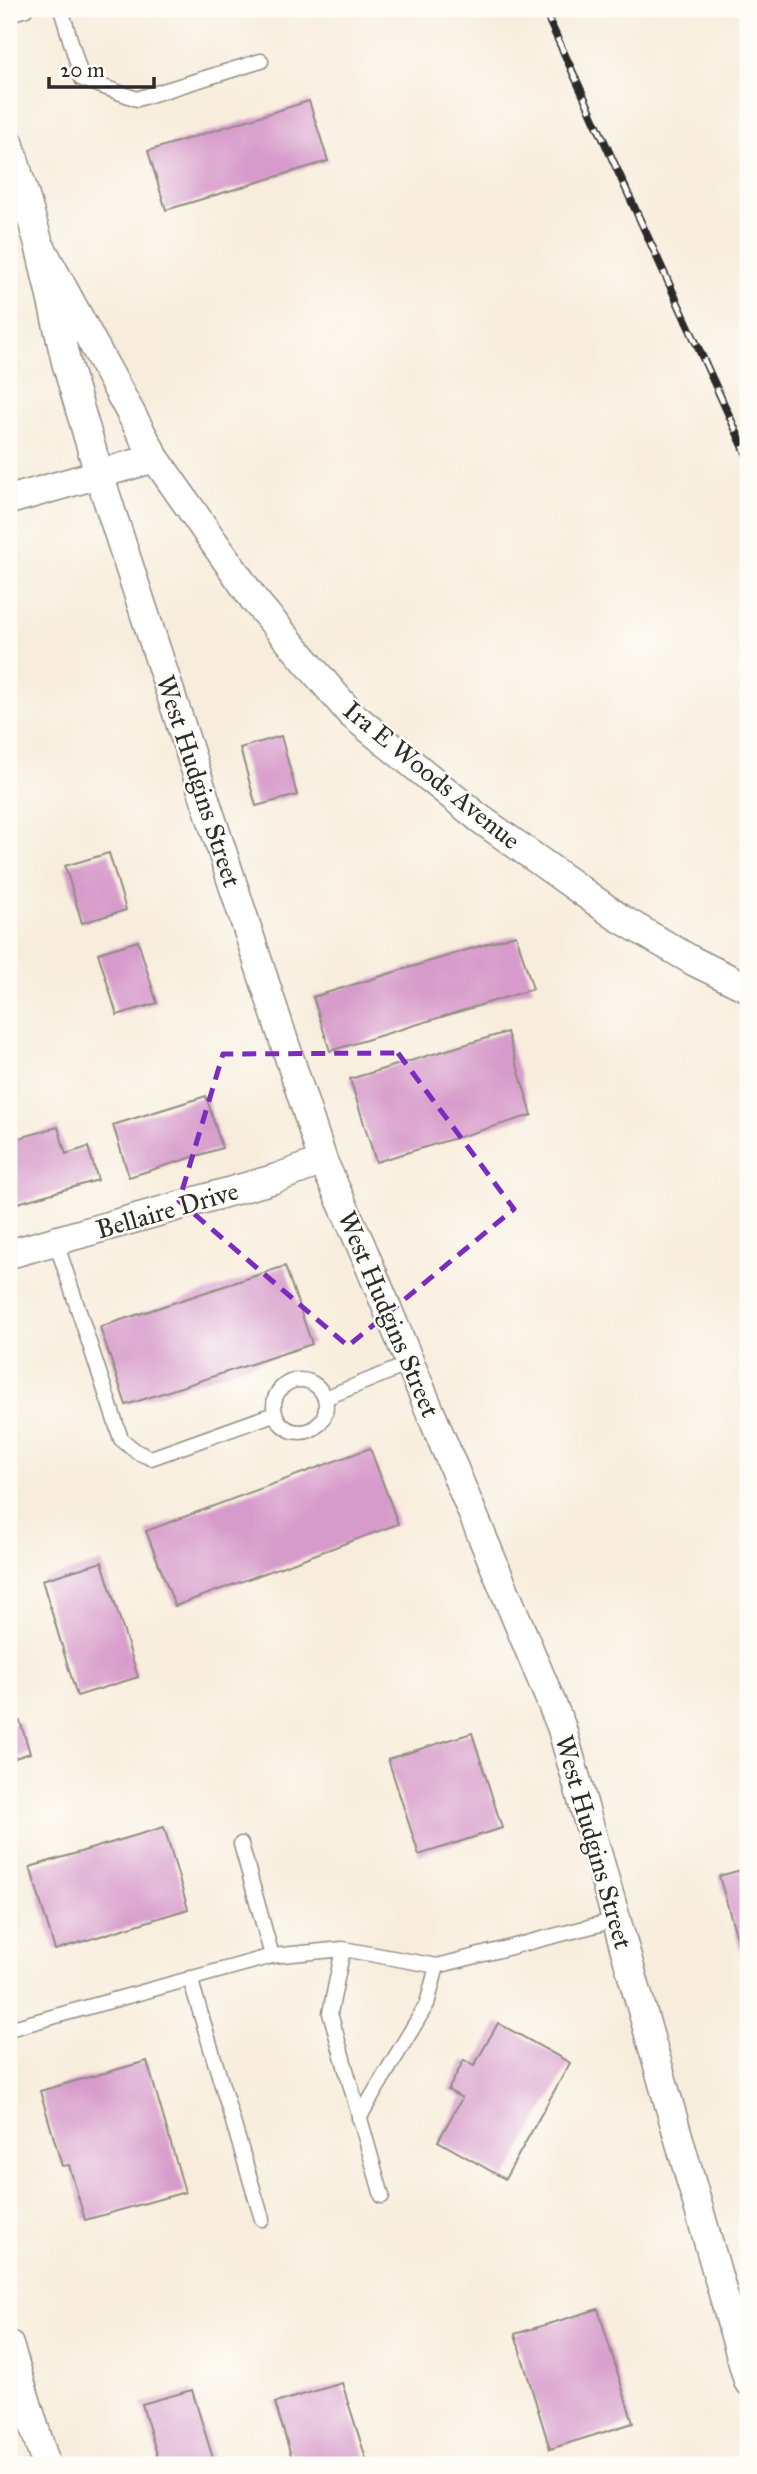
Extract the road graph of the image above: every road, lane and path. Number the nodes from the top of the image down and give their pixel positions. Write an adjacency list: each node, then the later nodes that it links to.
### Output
1 (26, 9): 3 (lane)
2 (61, 9): 4 (lane)
3 (9, 14)
4 (261, 61)
5 (9, 142): 6 (street, West Hudgins Street)
6 (39, 244): 7 (street, West Hudgins Street); 8 (street, West Hudgins Street)
7 (155, 458): 8 (street); 10 (street, Ira E Woods Avenue)
8 (99, 474): 9 (street); 11 (street, West Hudgins Street)
9 (9, 500)
10 (748, 988)
11 (323, 1161): 12 (street, Bellaire Drive); 14 (street, West Hudgins Street)
12 (56, 1242): 13 (street, Bellaire Drive); 16 (lane)
13 (9, 1254)
14 (411, 1363): 15 (lane); 18 (street, West Hudgins Street)
15 (325, 1398): 16 (lane); 16 (lane)
16 (274, 1414)
17 (241, 1844): 20 (lane)
18 (617, 1920): 21 (lane); 28 (street, West Hudgins Street)
19 (343, 1949): 20 (lane); 21 (lane); 24 (lane)
20 (272, 1955): 22 (lane)
21 (437, 1966): 24 (lane)
22 (190, 1978): 23 (lane); 26 (lane)
23 (9, 2029)
24 (359, 2118): 25 (lane)
25 (382, 2196)
26 (261, 2219)
27 (9, 2345): 29 (street)
28 (748, 2381)
29 (46, 2465)

